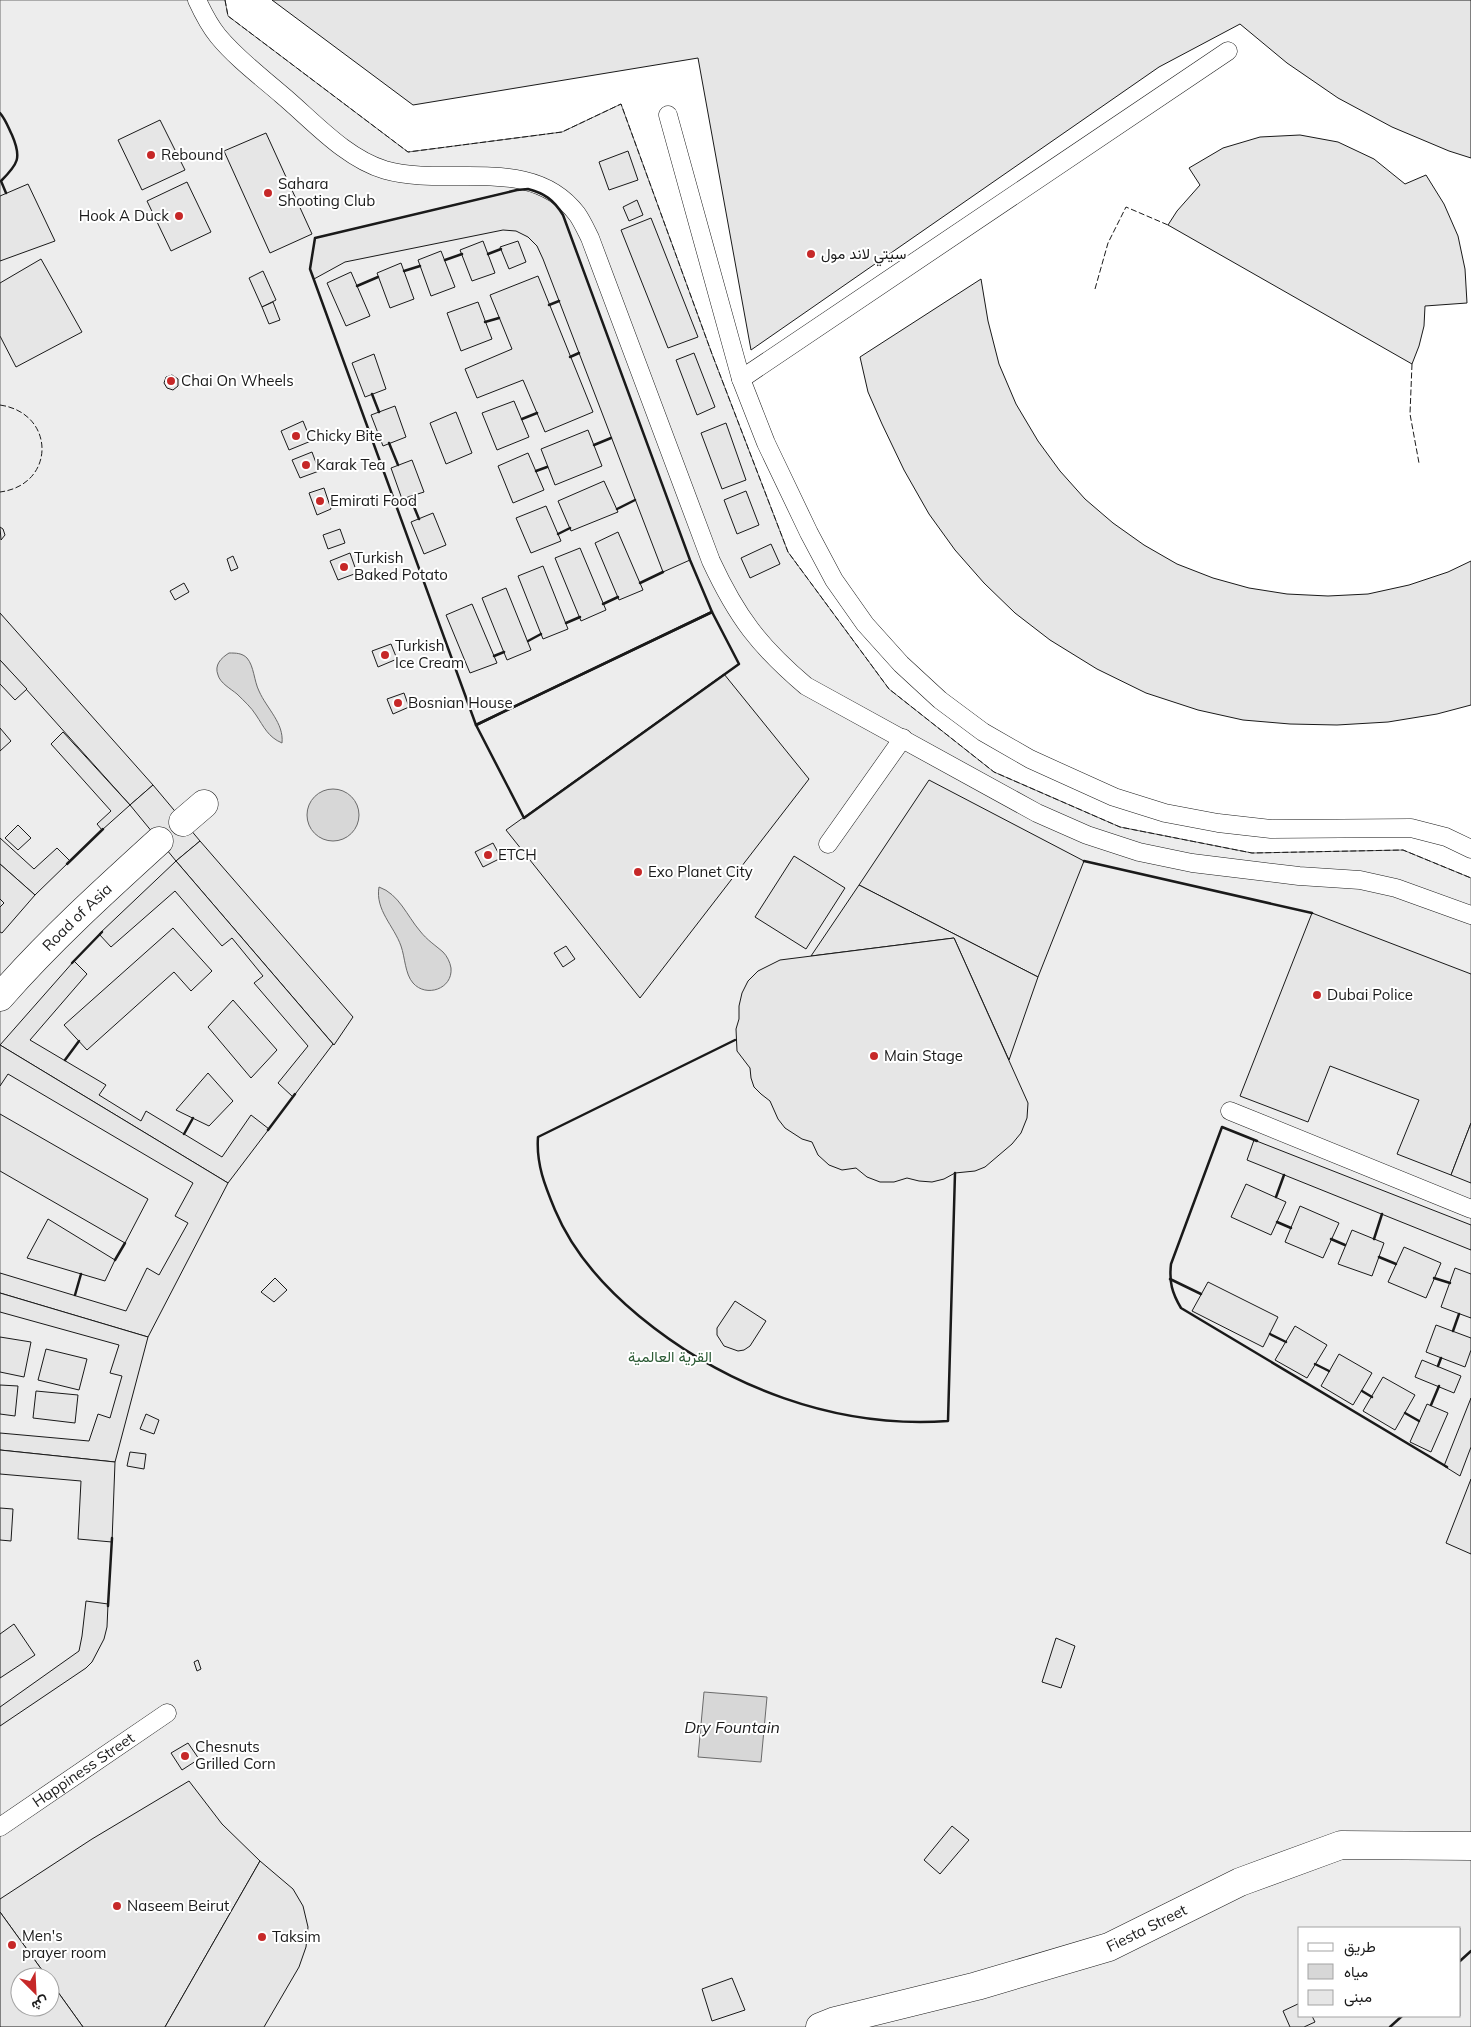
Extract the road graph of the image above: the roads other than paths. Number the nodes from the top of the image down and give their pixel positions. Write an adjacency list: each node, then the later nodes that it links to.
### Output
1 (197, 0): 5 (lane)
2 (1228, 51): 4 (lane)
3 (668, 115): 4 (lane)
4 (740, 379): 10 (lane)
5 (903, 738): 9 (lane); 11 (lane)
6 (204, 804): 7 (street)
7 (183, 822)
8 (159, 841): 12 (street, Road of Asia)
9 (828, 844)
10 (1471, 849)
11 (1471, 915)
12 (0, 996)
13 (1230, 1111): 14 (lane)
14 (1471, 1208)
15 (167, 1712): 16 (lane, Happiness Street)
16 (0, 1828)
17 (1471, 1846): 18 (street, Fiesta Street)
18 (820, 2027)

